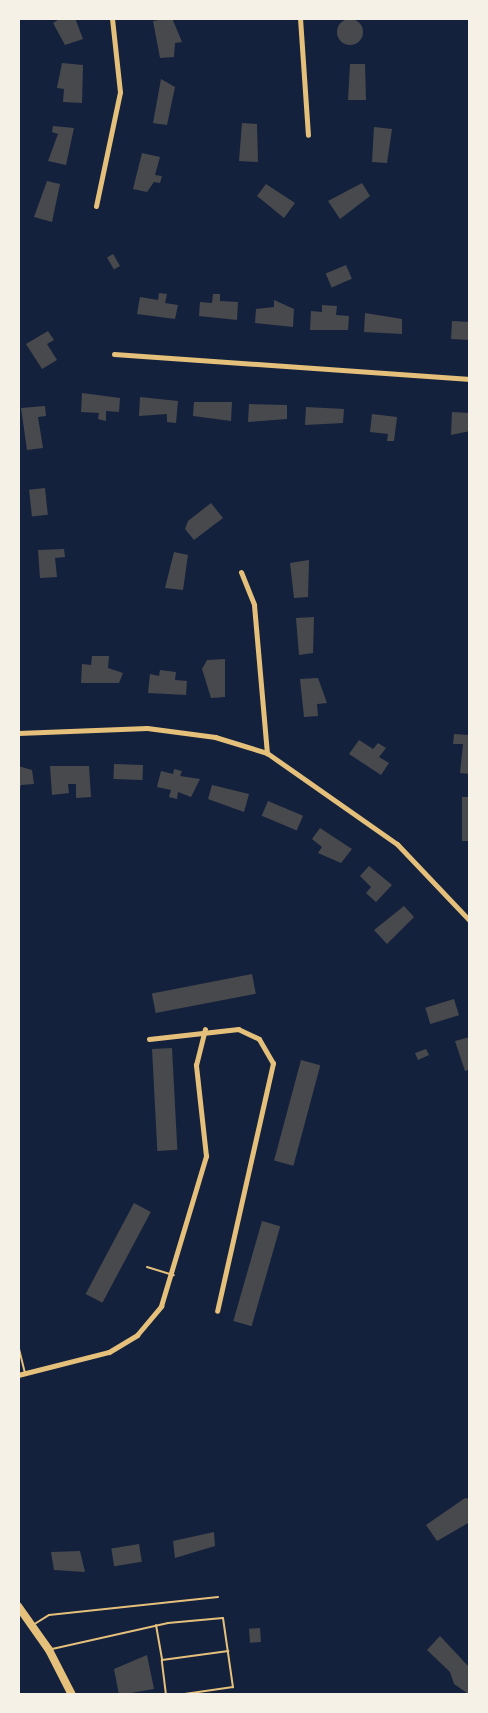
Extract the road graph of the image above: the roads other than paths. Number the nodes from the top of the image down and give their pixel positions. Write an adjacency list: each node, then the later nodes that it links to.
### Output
1 (112, 18): 4 (street)
2 (300, 18): 3 (street)
3 (308, 135)
4 (96, 206)
5 (114, 354): 6 (street)
6 (470, 379)
7 (241, 572): 9 (street)
8 (18, 733): 9 (street)
9 (267, 753): 10 (street)
10 (470, 921)
11 (205, 1029): 12 (street); 14 (street); 15 (street)
12 (149, 1040)
13 (147, 1267): 14 (lane)
14 (174, 1275): 17 (street)
15 (217, 1311)
16 (18, 1345): 17 (lane)
17 (25, 1373): 18 (street)
18 (18, 1375)
19 (218, 1597): 21 (lane)
20 (18, 1606): 21 (main road)
21 (33, 1625): 23 (main road)
22 (156, 1625): 23 (lane); 24 (lane); 25 (lane)
23 (49, 1650): 26 (main road)
24 (228, 1651): 25 (lane); 28 (lane)
25 (162, 1660): 27 (lane)
26 (72, 1695)
27 (166, 1695)
28 (178, 1695)

